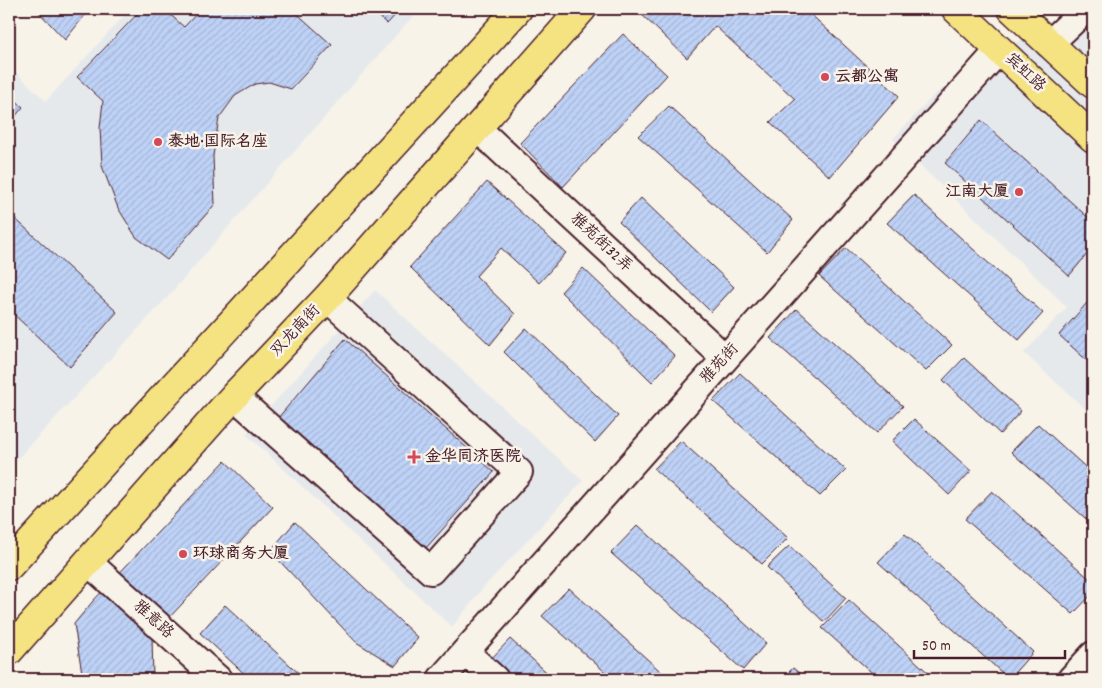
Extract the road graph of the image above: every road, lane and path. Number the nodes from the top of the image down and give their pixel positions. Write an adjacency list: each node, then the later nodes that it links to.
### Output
1 (518, 9): 15 (main road)
2 (582, 9): 9 (main road, 双龙南街)
3 (956, 9): 7 (main road, 宾虹路)
4 (1012, 9): 6 (main road)
5 (1086, 9): 6 (street)
6 (1049, 44): 8 (main road)
7 (1000, 50): 10 (main road, 宾虹路); 12 (street, 雅苑街)
8 (1093, 84)
9 (477, 128): 11 (main road, 双龙南街); 12 (street, 雅苑街32弄)
10 (1093, 138)
11 (327, 298): 13 (main road, 双龙南街); 13 (street)
12 (725, 358): 17 (street, 雅苑街)
13 (234, 396): 14 (main road, 双龙南街)
14 (88, 562): 16 (main road, 双龙南街); 19 (street, 雅意路)
15 (9, 566)
16 (9, 652)
17 (465, 652): 20 (street, 雅苑街); 21 (street)
18 (1093, 655): 22 (street)
19 (218, 679)
20 (441, 679)
21 (495, 679)
22 (1071, 679)

